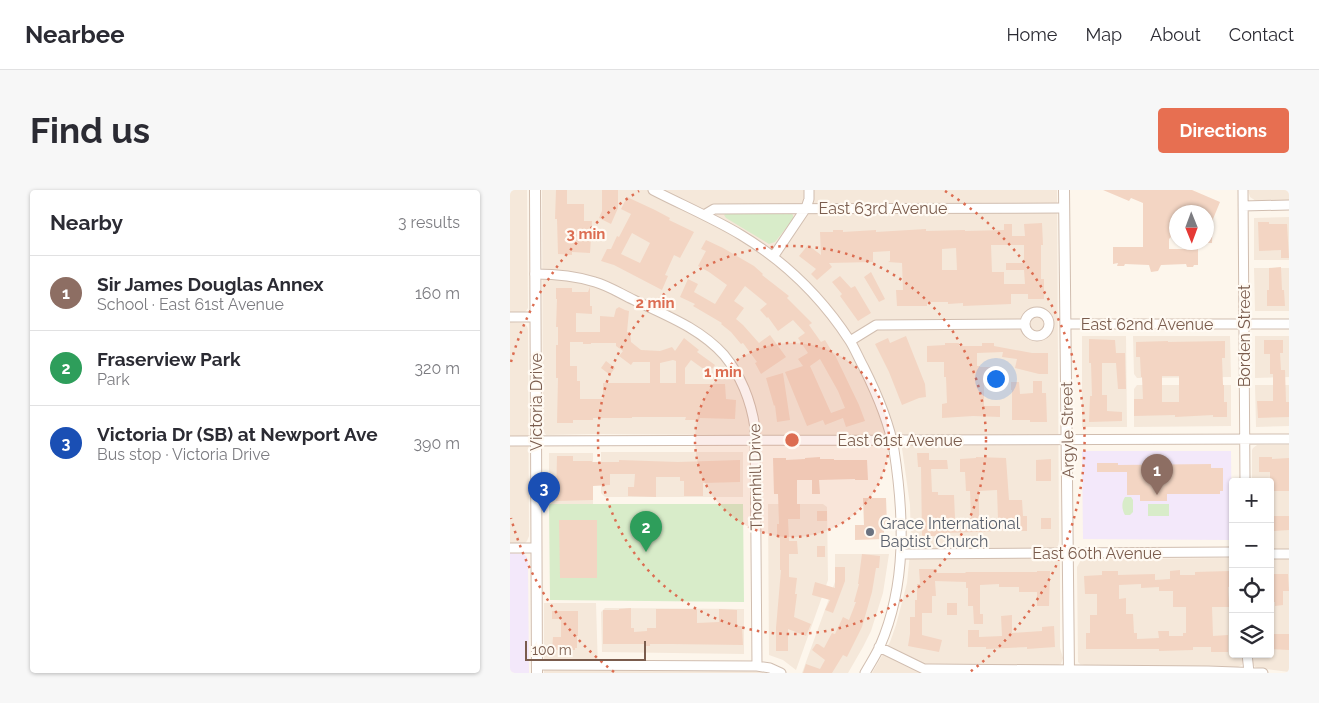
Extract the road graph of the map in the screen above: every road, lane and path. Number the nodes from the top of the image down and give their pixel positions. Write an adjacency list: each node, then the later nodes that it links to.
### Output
1 (535, 190): 12 (street, Victoria Drive)
2 (653, 190): 10 (street)
3 (809, 190): 8 (street)
4 (1064, 190): 9 (street, Argyle Street)
5 (1243, 190): 7 (street, Borden Street)
6 (1289, 205): 7 (street)
7 (1243, 206): 17 (street, Borden Street)
8 (806, 208): 9 (street, East 63rd Avenue); 10 (street, East 63rd Avenue); 11 (street)
9 (1064, 208): 16 (street, Argyle Street)
10 (704, 215): 11 (street)
11 (773, 257): 19 (street)
12 (535, 274): 13 (street, Victoria Drive); 20 (street, Thornhill Drive)
13 (536, 317): 14 (street); 26 (street, Victoria Drive)
14 (510, 318)
15 (1025, 324): 19 (street)
16 (1066, 324): 17 (street, East 62nd Avenue); 22 (street, Argyle Street)
17 (1243, 324): 18 (street, East 62nd Avenue); 23 (street, Borden Street)
18 (1289, 324)
19 (850, 341): 21 (street)
20 (755, 440): 21 (street, East 61st Avenue); 26 (street, East 61st Avenue); 37 (street, Thornhill Drive)
21 (892, 440): 22 (street, East 61st Avenue); 32 (street)
22 (1067, 440): 23 (street, East 61st Avenue); 31 (street, Argyle Street)
23 (1245, 440): 24 (street, East 61st Avenue); 27 (street, Borden Street)
24 (1289, 440)
25 (510, 441): 26 (street, East 61st Avenue)
26 (536, 441): 29 (street, Victoria Drive)
27 (1245, 478)
28 (510, 548): 29 (street)
29 (536, 548): 38 (street, Victoria Drive)
30 (1229, 552): 31 (street, East 60th Avenue)
31 (1068, 553): 32 (street, East 60th Avenue); 39 (street, Argyle Street)
32 (901, 554): 35 (street)
33 (1274, 554): 34 (street)
34 (1289, 554)
35 (879, 648): 39 (street); 42 (street)
36 (1248, 658): 40 (street)
37 (757, 666): 38 (street); 41 (street)
38 (537, 669)
39 (1069, 671): 40 (street)
40 (1249, 672): 43 (street)
41 (780, 673)
42 (865, 673)
43 (1263, 673)

